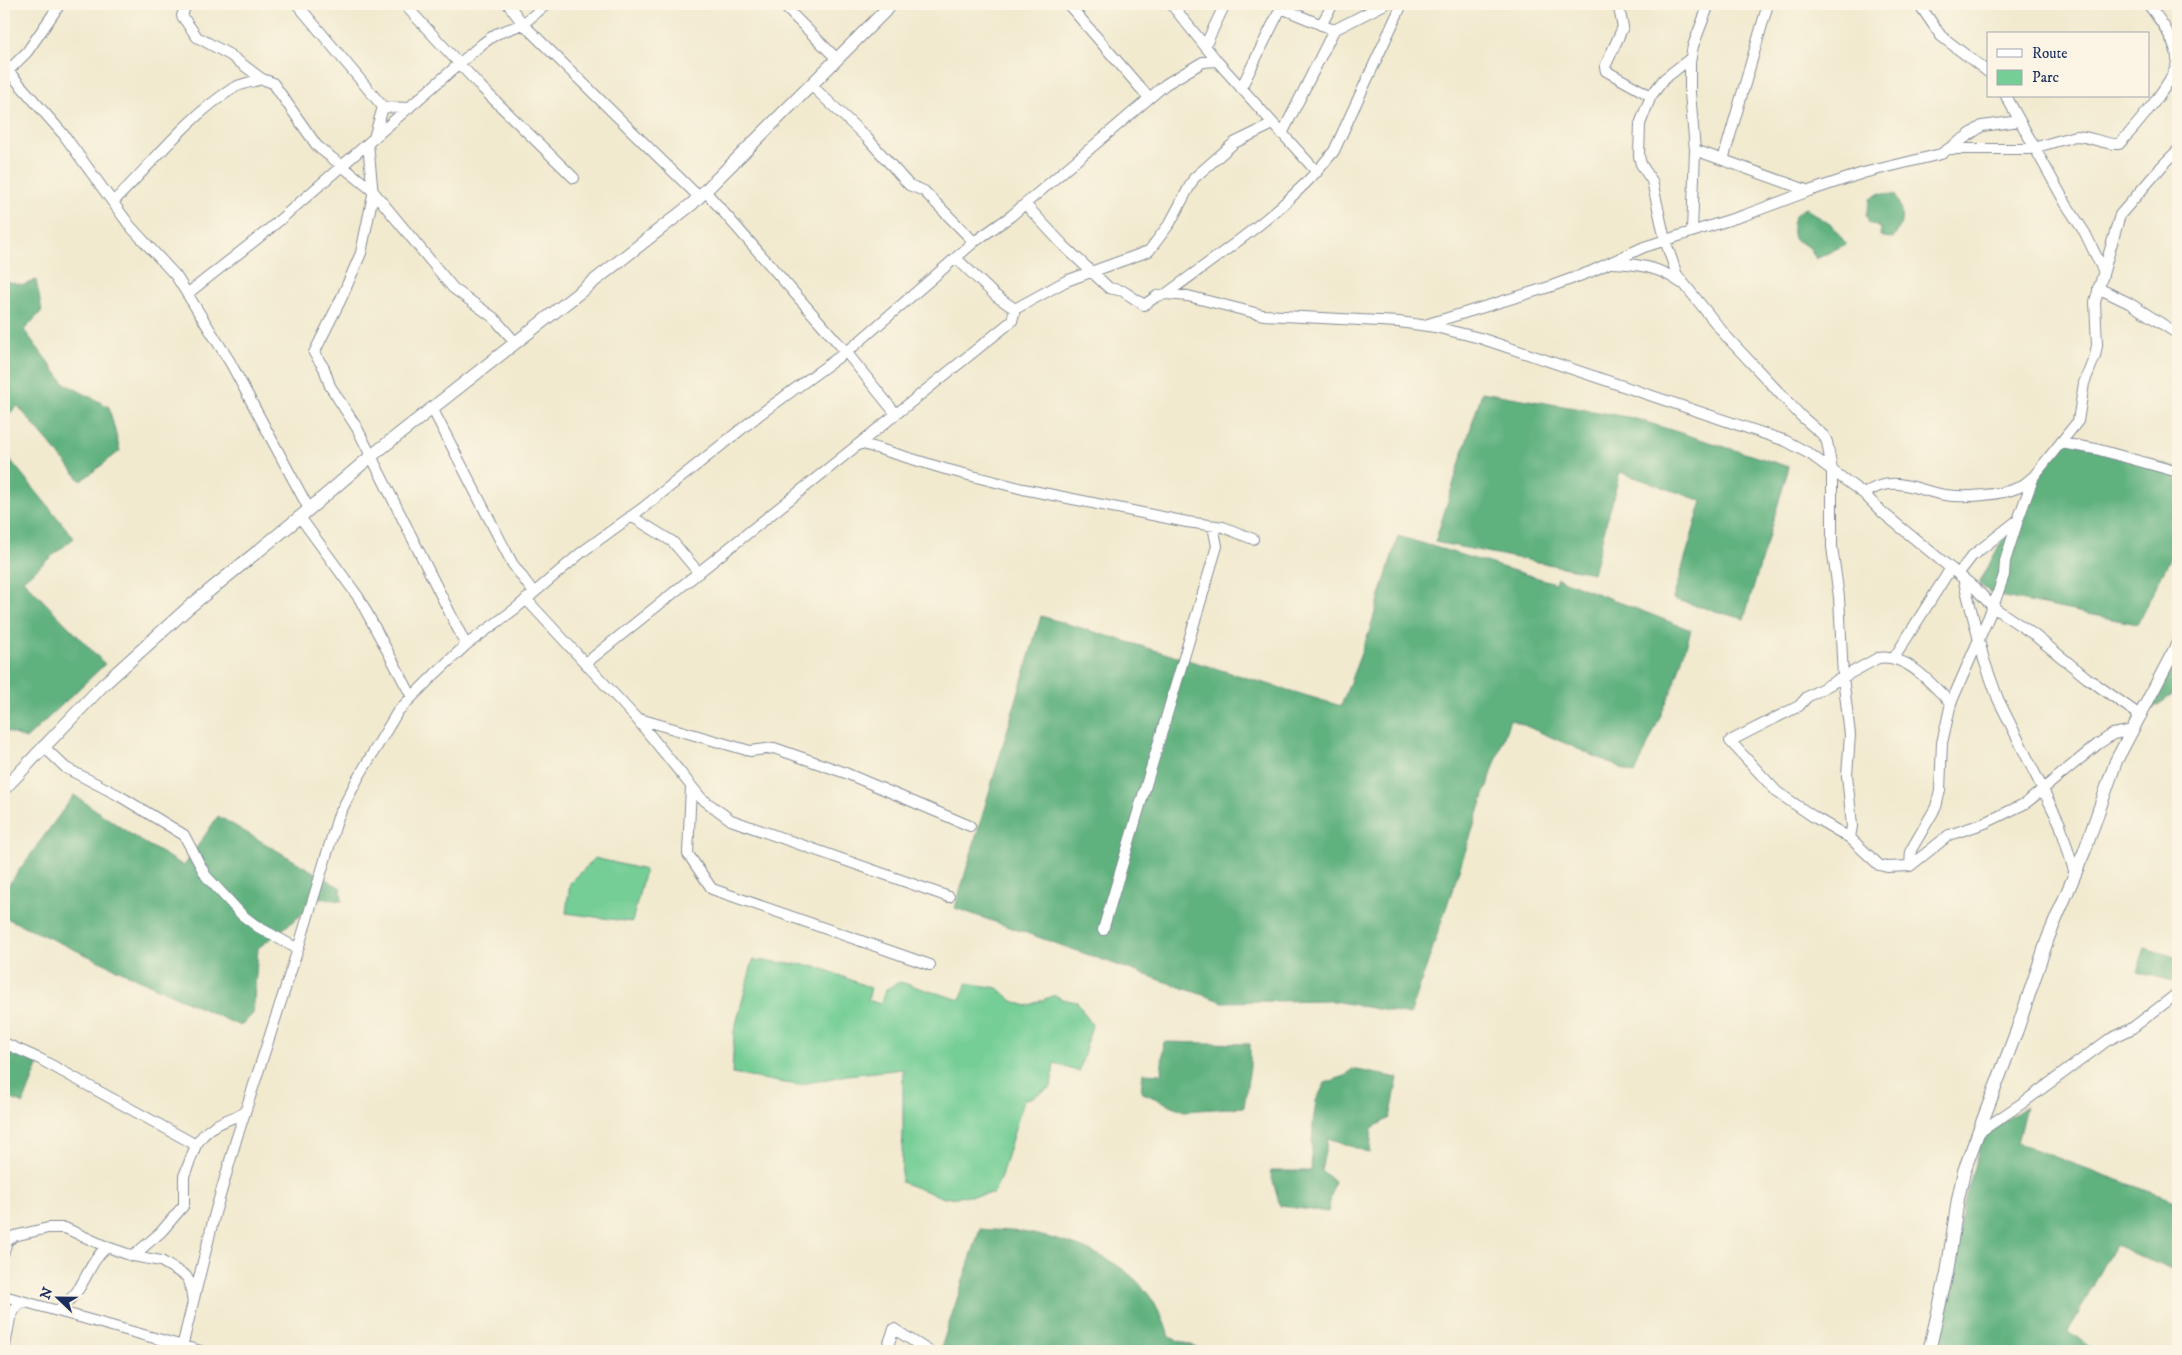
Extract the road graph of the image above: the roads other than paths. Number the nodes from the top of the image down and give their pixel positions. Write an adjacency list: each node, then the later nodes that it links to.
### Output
1 (60, 4): 53 (street)
2 (186, 4): 30 (street)
3 (297, 4): 36 (street)
4 (404, 4): 28 (street)
5 (508, 4): 21 (street)
6 (547, 4): 21 (street)
7 (782, 4): 26 (street)
8 (892, 4): 26 (street)
9 (1068, 4): 34 (street)
10 (1171, 4): 24 (street)
11 (1226, 4): 24 (street)
12 (1333, 4): 22 (street)
13 (1385, 4): 23 (street)
14 (1402, 4): 48 (street)
15 (1618, 4): 33 (street)
16 (1709, 4): 25 (street)
17 (1768, 4): 46 (street)
18 (1919, 4): 29 (street)
19 (2148, 4): 42 (street)
20 (1282, 6): 22 (street); 32 (street)
21 (523, 24): 28 (street); 52 (street)
22 (1321, 25): 23 (street)
23 (1334, 30): 40 (street)
24 (1205, 46): 27 (street)
25 (1691, 58): 33 (street); 44 (street)
26 (837, 59): 31 (street)
27 (1217, 62): 32 (street); 34 (street)
28 (459, 64): 37 (street); 49 (street)
29 (1987, 71)
30 (262, 79): 47 (street); 53 (street)
31 (811, 85): 52 (street); 57 (street)
32 (1241, 88): 39 (street)
33 (1651, 96): 56 (street)
34 (1149, 98): 54 (street)
35 (2007, 98): 38 (street)
36 (382, 107): 37 (street); 41 (street)
37 (410, 108): 41 (street)
38 (2020, 121): 42 (street); 43 (street)
39 (1273, 124): 40 (street); 61 (street)
40 (1282, 134): 48 (street)
41 (371, 142): 47 (street); 50 (street)
42 (2037, 148): 43 (street); 60 (street)
43 (1950, 149): 51 (street)
44 (1695, 150): 46 (street); 55 (street)
45 (2178, 150): 60 (street)
46 (1723, 160): 51 (street)
47 (343, 166): 50 (street); 64 (street)
48 (1318, 172): 65 (street)
49 (574, 178)
50 (372, 190): 69 (street); 75 (street)
51 (1809, 191): 55 (street)
52 (702, 194): 69 (street); 70 (street)
53 (113, 202): 64 (street)
54 (1025, 204): 57 (street); 61 (street)
55 (1692, 231): 56 (street)
56 (1665, 240): 59 (street); 62 (street)
57 (974, 242): 58 (street)
58 (956, 258): 66 (street); 70 (street)
59 (1611, 263): 62 (street); 67 (street)
60 (2103, 270): 63 (street)
61 (1092, 272): 65 (street); 66 (street)
62 (1684, 285): 76 (street)
63 (2098, 288): 68 (street); 74 (street)
64 (187, 294): 80 (street)
65 (1166, 294): 67 (street)
66 (1015, 308): 72 (street)
67 (1425, 325): 76 (street)
68 (2178, 334)
69 (515, 342): 71 (street)
70 (846, 352): 72 (street); 81 (street)
71 (432, 408): 75 (street); 87 (street)
72 (896, 414): 73 (street)
73 (860, 443): 83 (street); 85 (street)
74 (2061, 443): 77 (street); 78 (street)
75 (370, 457): 80 (street); 91 (street)
76 (1832, 470): 79 (street); 94 (street)
77 (2178, 472)
78 (2034, 476): 79 (street); 82 (street)
79 (1864, 494): 86 (street)
80 (305, 513): 95 (street); 100 (street)
81 (631, 516): 85 (street); 87 (street)
82 (2018, 520): 86 (street); 88 (street)
83 (1213, 526): 84 (street); 109 (street)
84 (1253, 538)
85 (699, 573): 93 (street)
86 (1957, 574): 88 (street); 89 (street); 92 (street)
87 (530, 596): 91 (street); 93 (street)
88 (1993, 607): 89 (street); 97 (street)
89 (1979, 642): 96 (street); 103 (street)
90 (2178, 643): 97 (street)
91 (466, 645): 95 (street)
92 (1894, 658): 94 (street); 96 (street)
93 (586, 664): 98 (street)
94 (1843, 677): 105 (street); 105 (street)
95 (412, 697): 110 (street)
96 (1951, 703): 106 (street)
97 (2141, 716): 99 (street)
98 (636, 718): 101 (street); 104 (street)
99 (2133, 730): 103 (street); 107 (street)
100 (43, 746): 102 (street); 110 (street)
101 (691, 786): 108 (street); 111 (street)
102 (4, 789)
103 (2043, 790): 106 (street); 107 (street)
104 (970, 826)
105 (1850, 838): 106 (street)
106 (1910, 866)
107 (2075, 874): 115 (street)
108 (949, 897)
109 (1103, 930)
110 (298, 949): 114 (street)
111 (930, 965)
112 (2178, 993): 115 (street)
113 (4, 1043): 116 (street)
114 (244, 1113): 116 (street); 122 (street)
115 (1978, 1133): 129 (street)
116 (196, 1145): 119 (street)
117 (107, 1247): 118 (street); 119 (street); 123 (street)
118 (4, 1252)
119 (133, 1256): 122 (street)
120 (4, 1296): 121 (street)
121 (23, 1302): 123 (street); 125 (street)
122 (194, 1305): 124 (street)
123 (58, 1311): 124 (street)
124 (182, 1348): 126 (street)
125 (4, 1351)
126 (201, 1351)
127 (886, 1351): 128 (street)
128 (929, 1351)
129 (1929, 1351)

